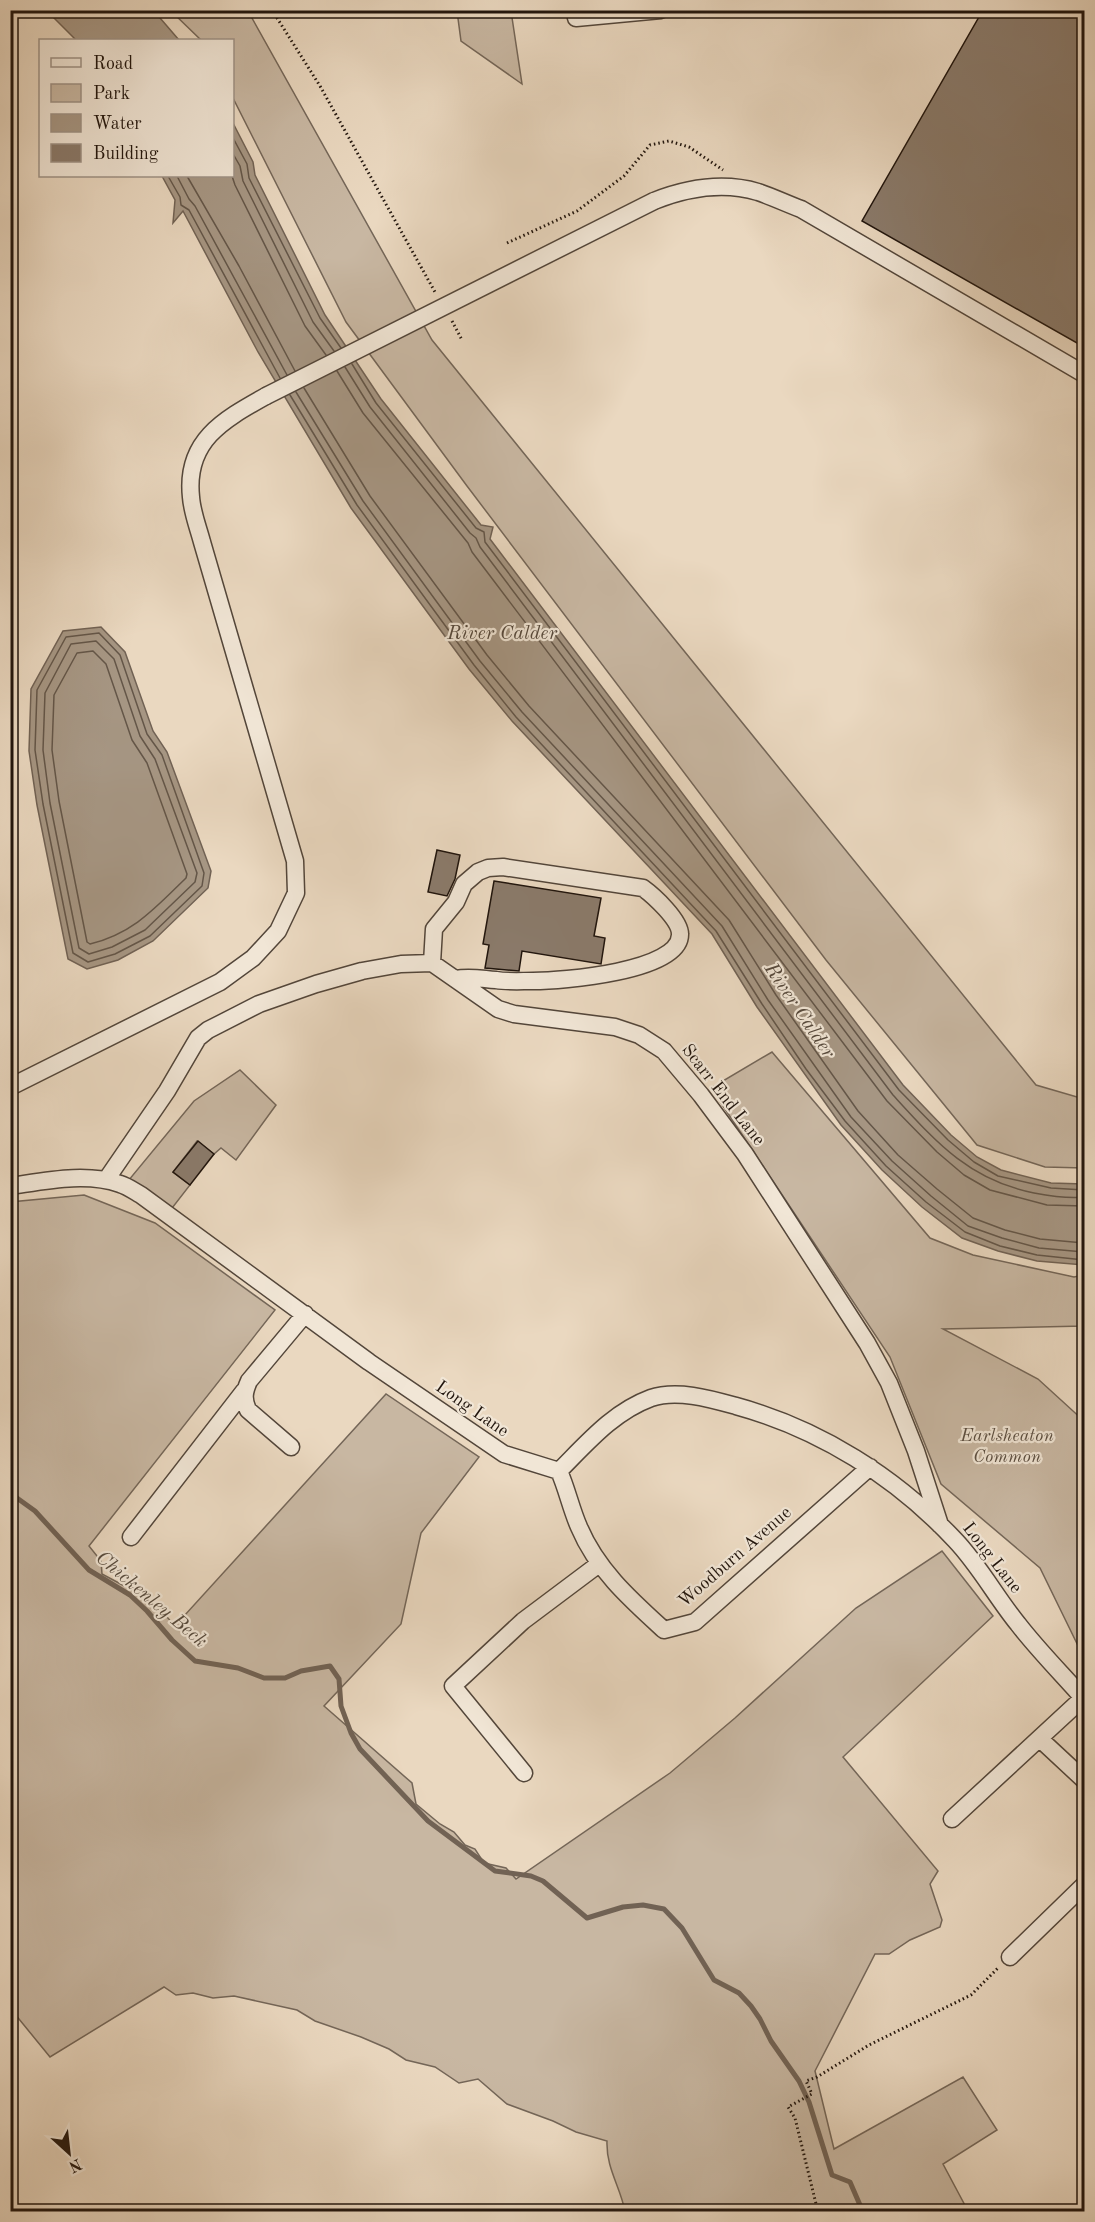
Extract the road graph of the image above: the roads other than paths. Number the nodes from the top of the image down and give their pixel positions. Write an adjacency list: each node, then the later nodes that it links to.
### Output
1 (574, 10): 2 (street)
2 (661, 10)
3 (1084, 374): 6 (street, bridge)
4 (432, 963): 5 (street, Scarr End Lane); 5 (street); 7 (street)
5 (455, 979): 14 (street, Scarr End Lane)
6 (10, 1087)
7 (106, 1180): 8 (street, Long Lane); 9 (street, Long Lane)
8 (11, 1186)
9 (305, 1314): 10 (street); 13 (street, Long Lane)
10 (244, 1391): 11 (street); 15 (street)
11 (291, 1447)
12 (870, 1467): 13 (street, Long Lane); 14 (street, Long Lane); 16 (street, Woodburn Avenue)
13 (559, 1471): 16 (street, Woodburn Avenue)
14 (940, 1526): 17 (street, Long Lane)
15 (131, 1537)
16 (599, 1564): 19 (street)
17 (1084, 1698): 18 (street)
18 (1043, 1736): 20 (street); 21 (street)
19 (524, 1773)
20 (1083, 1779)
21 (952, 1819)
22 (1084, 1885): 23 (street)
23 (1010, 1958)

